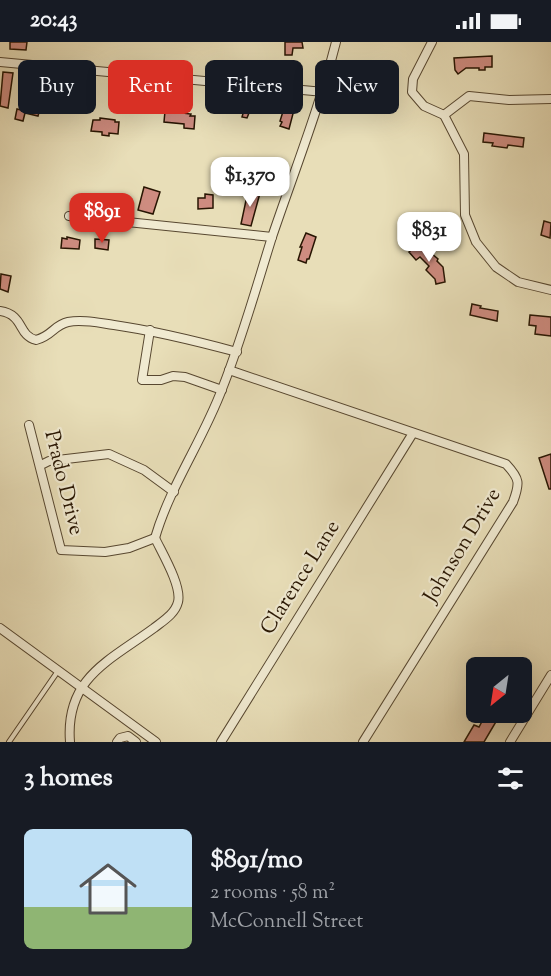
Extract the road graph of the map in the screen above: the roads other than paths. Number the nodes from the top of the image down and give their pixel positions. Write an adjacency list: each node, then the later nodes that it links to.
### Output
1 (336, 42): 3 (street)
2 (432, 42): 8 (street)
3 (332, 60)
4 (0, 62): 5 (street)
5 (315, 91)
6 (551, 99): 8 (street)
7 (316, 114): 10 (street)
8 (444, 114): 11 (street)
9 (69, 216): 10 (street)
10 (272, 237): 14 (street)
11 (551, 290)
12 (0, 311): 13 (street)
13 (150, 330): 14 (street); 16 (street)
14 (237, 352): 15 (street)
15 (229, 370): 16 (street); 18 (street, Johnson Drive)
16 (222, 390): 20 (street)
17 (29, 425): 19 (street, Prado Drive)
18 (413, 433): 31 (street, Clarence Lane); 32 (street, Johnson Drive)
19 (41, 465): 20 (street); 21 (street, Prado Drive)
20 (174, 492): 21 (street)
21 (155, 538): 25 (street)
22 (0, 628): 23 (street)
23 (58, 671): 25 (street); 26 (lane)
24 (551, 675): 33 (street)
25 (81, 688): 27 (street); 30 (street)
26 (9, 742)
27 (70, 742)
28 (117, 742): 29 (street)
29 (136, 742)
30 (156, 742)
31 (220, 742)
32 (363, 742)
33 (510, 742)

